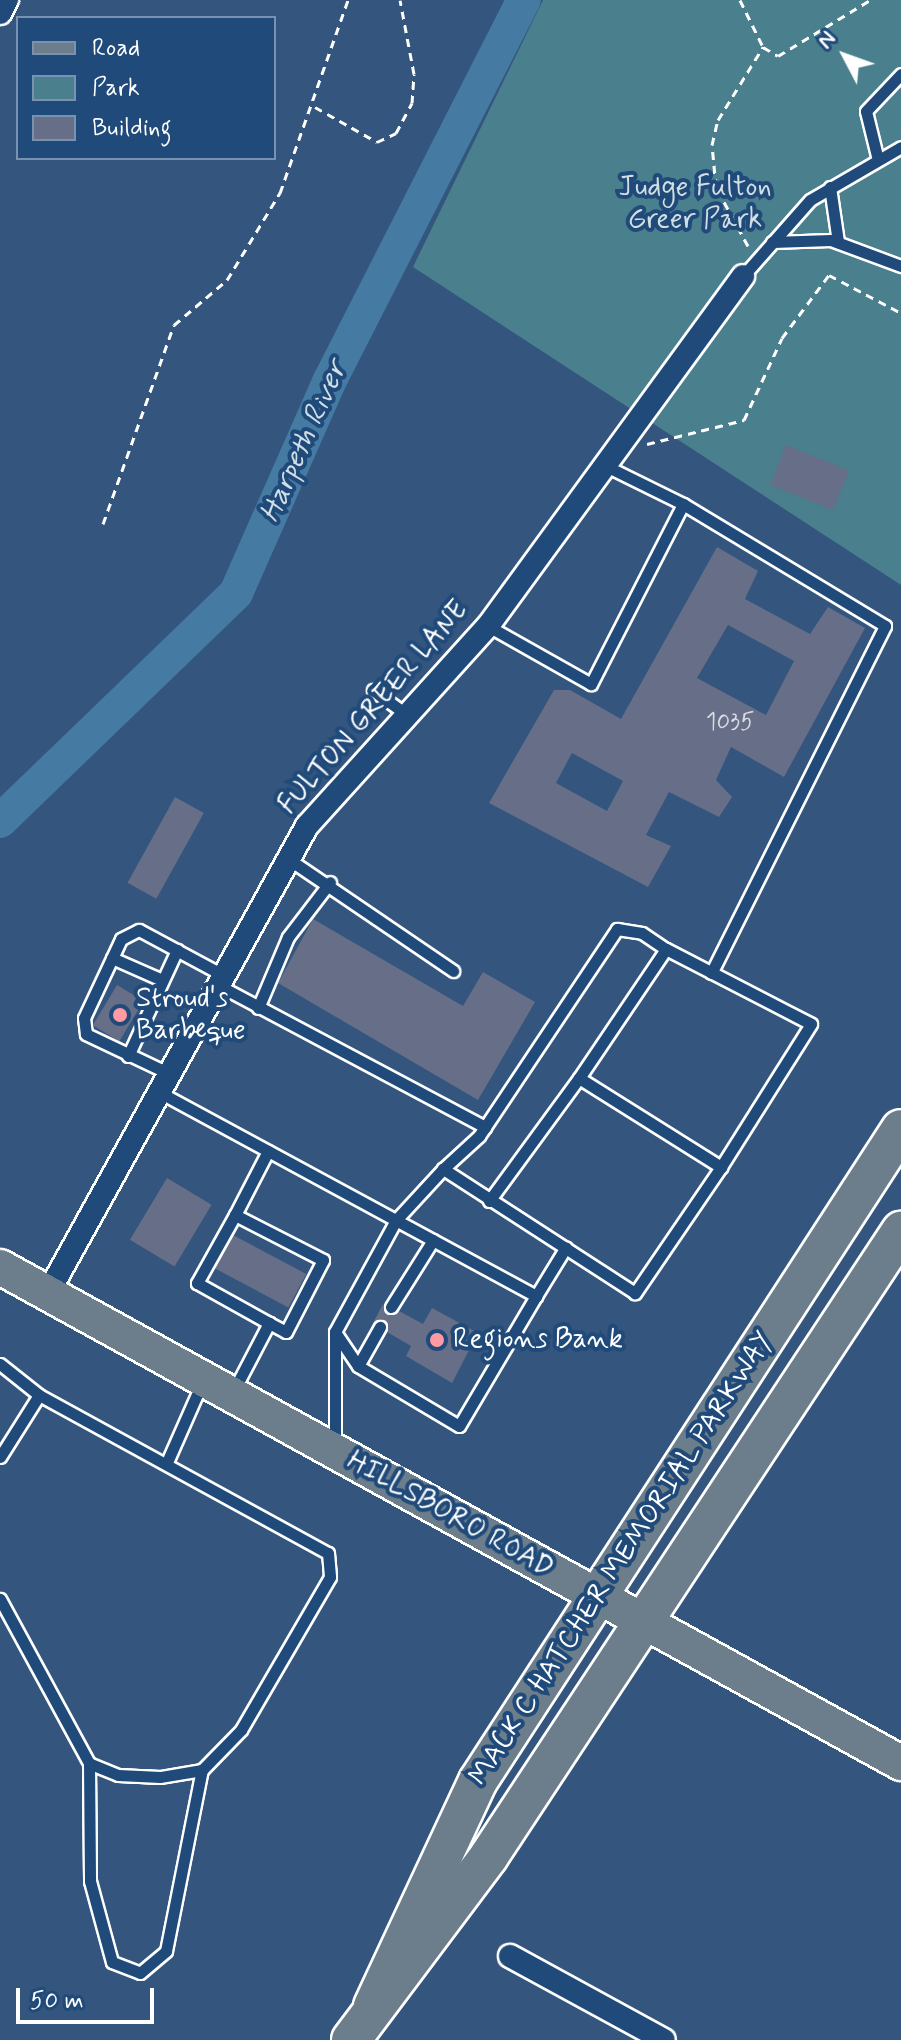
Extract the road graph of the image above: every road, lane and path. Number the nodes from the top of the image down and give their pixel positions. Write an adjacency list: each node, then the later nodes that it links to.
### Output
1 (7, 0): 6 (street)
2 (348, 0): 9 (path)
3 (400, 0): 9 (path)
4 (740, 0): 7 (path)
5 (870, 0): 7 (path)
6 (0, 13)
7 (763, 47): 15 (path)
8 (901, 74): 11 (lane)
9 (315, 107): 22 (path)
10 (901, 147): 11 (lane)
11 (878, 160): 12 (lane)
12 (830, 187): 13 (lane); 14 (lane)
13 (772, 242): 14 (lane); 15 (lane)
14 (838, 242): 16 (lane)
15 (759, 258): 17 (lane)
16 (901, 266)
17 (743, 276): 20 (street, FULTON GREER LANE)
18 (901, 313): 19 (path)
19 (636, 454)
20 (604, 465): 21 (lane); 23 (street, FULTON GREER LANE)
21 (683, 504): 23 (lane); 32 (lane)
22 (103, 524)
23 (488, 626): 25 (street, FULTON GREER LANE)
24 (373, 690): 25 (lane)
25 (407, 715): 26 (street, FULTON GREER LANE)
26 (286, 858): 27 (lane); 33 (street, FULTON GREER LANE)
27 (330, 882): 31 (lane); 35 (lane)
28 (666, 949): 32 (lane); 37 (lane); 39 (lane)
29 (177, 950): 30 (lane); 33 (lane); 34 (lane)
30 (112, 958): 34 (lane); 36 (lane)
31 (453, 971)
32 (711, 973): 42 (lane)
33 (218, 979): 35 (lane); 38 (street, FULTON GREER LANE)
34 (162, 980): 36 (lane)
35 (258, 1008): 39 (lane)
36 (128, 1056): 38 (lane)
37 (579, 1078): 42 (lane); 44 (lane)
38 (163, 1082): 41 (lane); 51 (street, FULTON GREER LANE)
39 (485, 1127): 43 (lane)
40 (901, 1129): 64 (highway, MACK C HATCHER MEMORIAL PARKWAY)
41 (268, 1151): 45 (lane); 46 (lane)
42 (721, 1167): 49 (lane)
43 (443, 1169): 44 (lane); 46 (lane)
44 (489, 1201): 49 (lane)
45 (235, 1215): 54 (lane); 54 (lane)
46 (396, 1220): 48 (lane); 56 (lane)
47 (901, 1231): 66 (highway, MACK C HATCHER MEMORIAL PARKWAY)
48 (433, 1240): 52 (lane); 53 (lane)
49 (566, 1247): 52 (lane)
50 (0, 1267): 51 (main road, HILLSBORO ROAD)
51 (48, 1293): 59 (main road, HILLSBORO ROAD)
52 (536, 1296): 58 (lane)
53 (391, 1307)
54 (269, 1323): 59 (lane)
55 (380, 1327): 58 (lane)
56 (335, 1332): 58 (lane); 61 (lane)
57 (0, 1364): 60 (lane)
58 (358, 1366)
59 (218, 1387): 61 (main road, HILLSBORO ROAD); 63 (lane)
60 (39, 1395): 62 (lane); 63 (lane)
61 (335, 1451): 64 (main road, HILLSBORO ROAD)
62 (0, 1457)
63 (168, 1460): 69 (lane)
64 (595, 1595): 66 (main road, HILLSBORO ROAD); 71 (highway, MACK C HATCHER MEMORIAL PARKWAY)
65 (0, 1599): 67 (lane)
66 (644, 1621): 68 (main road, HILLSBORO ROAD); 71 (highway, MACK C HATCHER MEMORIAL PARKWAY)
67 (89, 1763): 69 (lane); 69 (lane)
68 (901, 1763)
69 (202, 1770)
70 (510, 1956): 73 (street)
71 (373, 2006): 72 (highway, MACK C HATCHER MEMORIAL PARKWAY)
72 (351, 2040)
73 (664, 2040)

